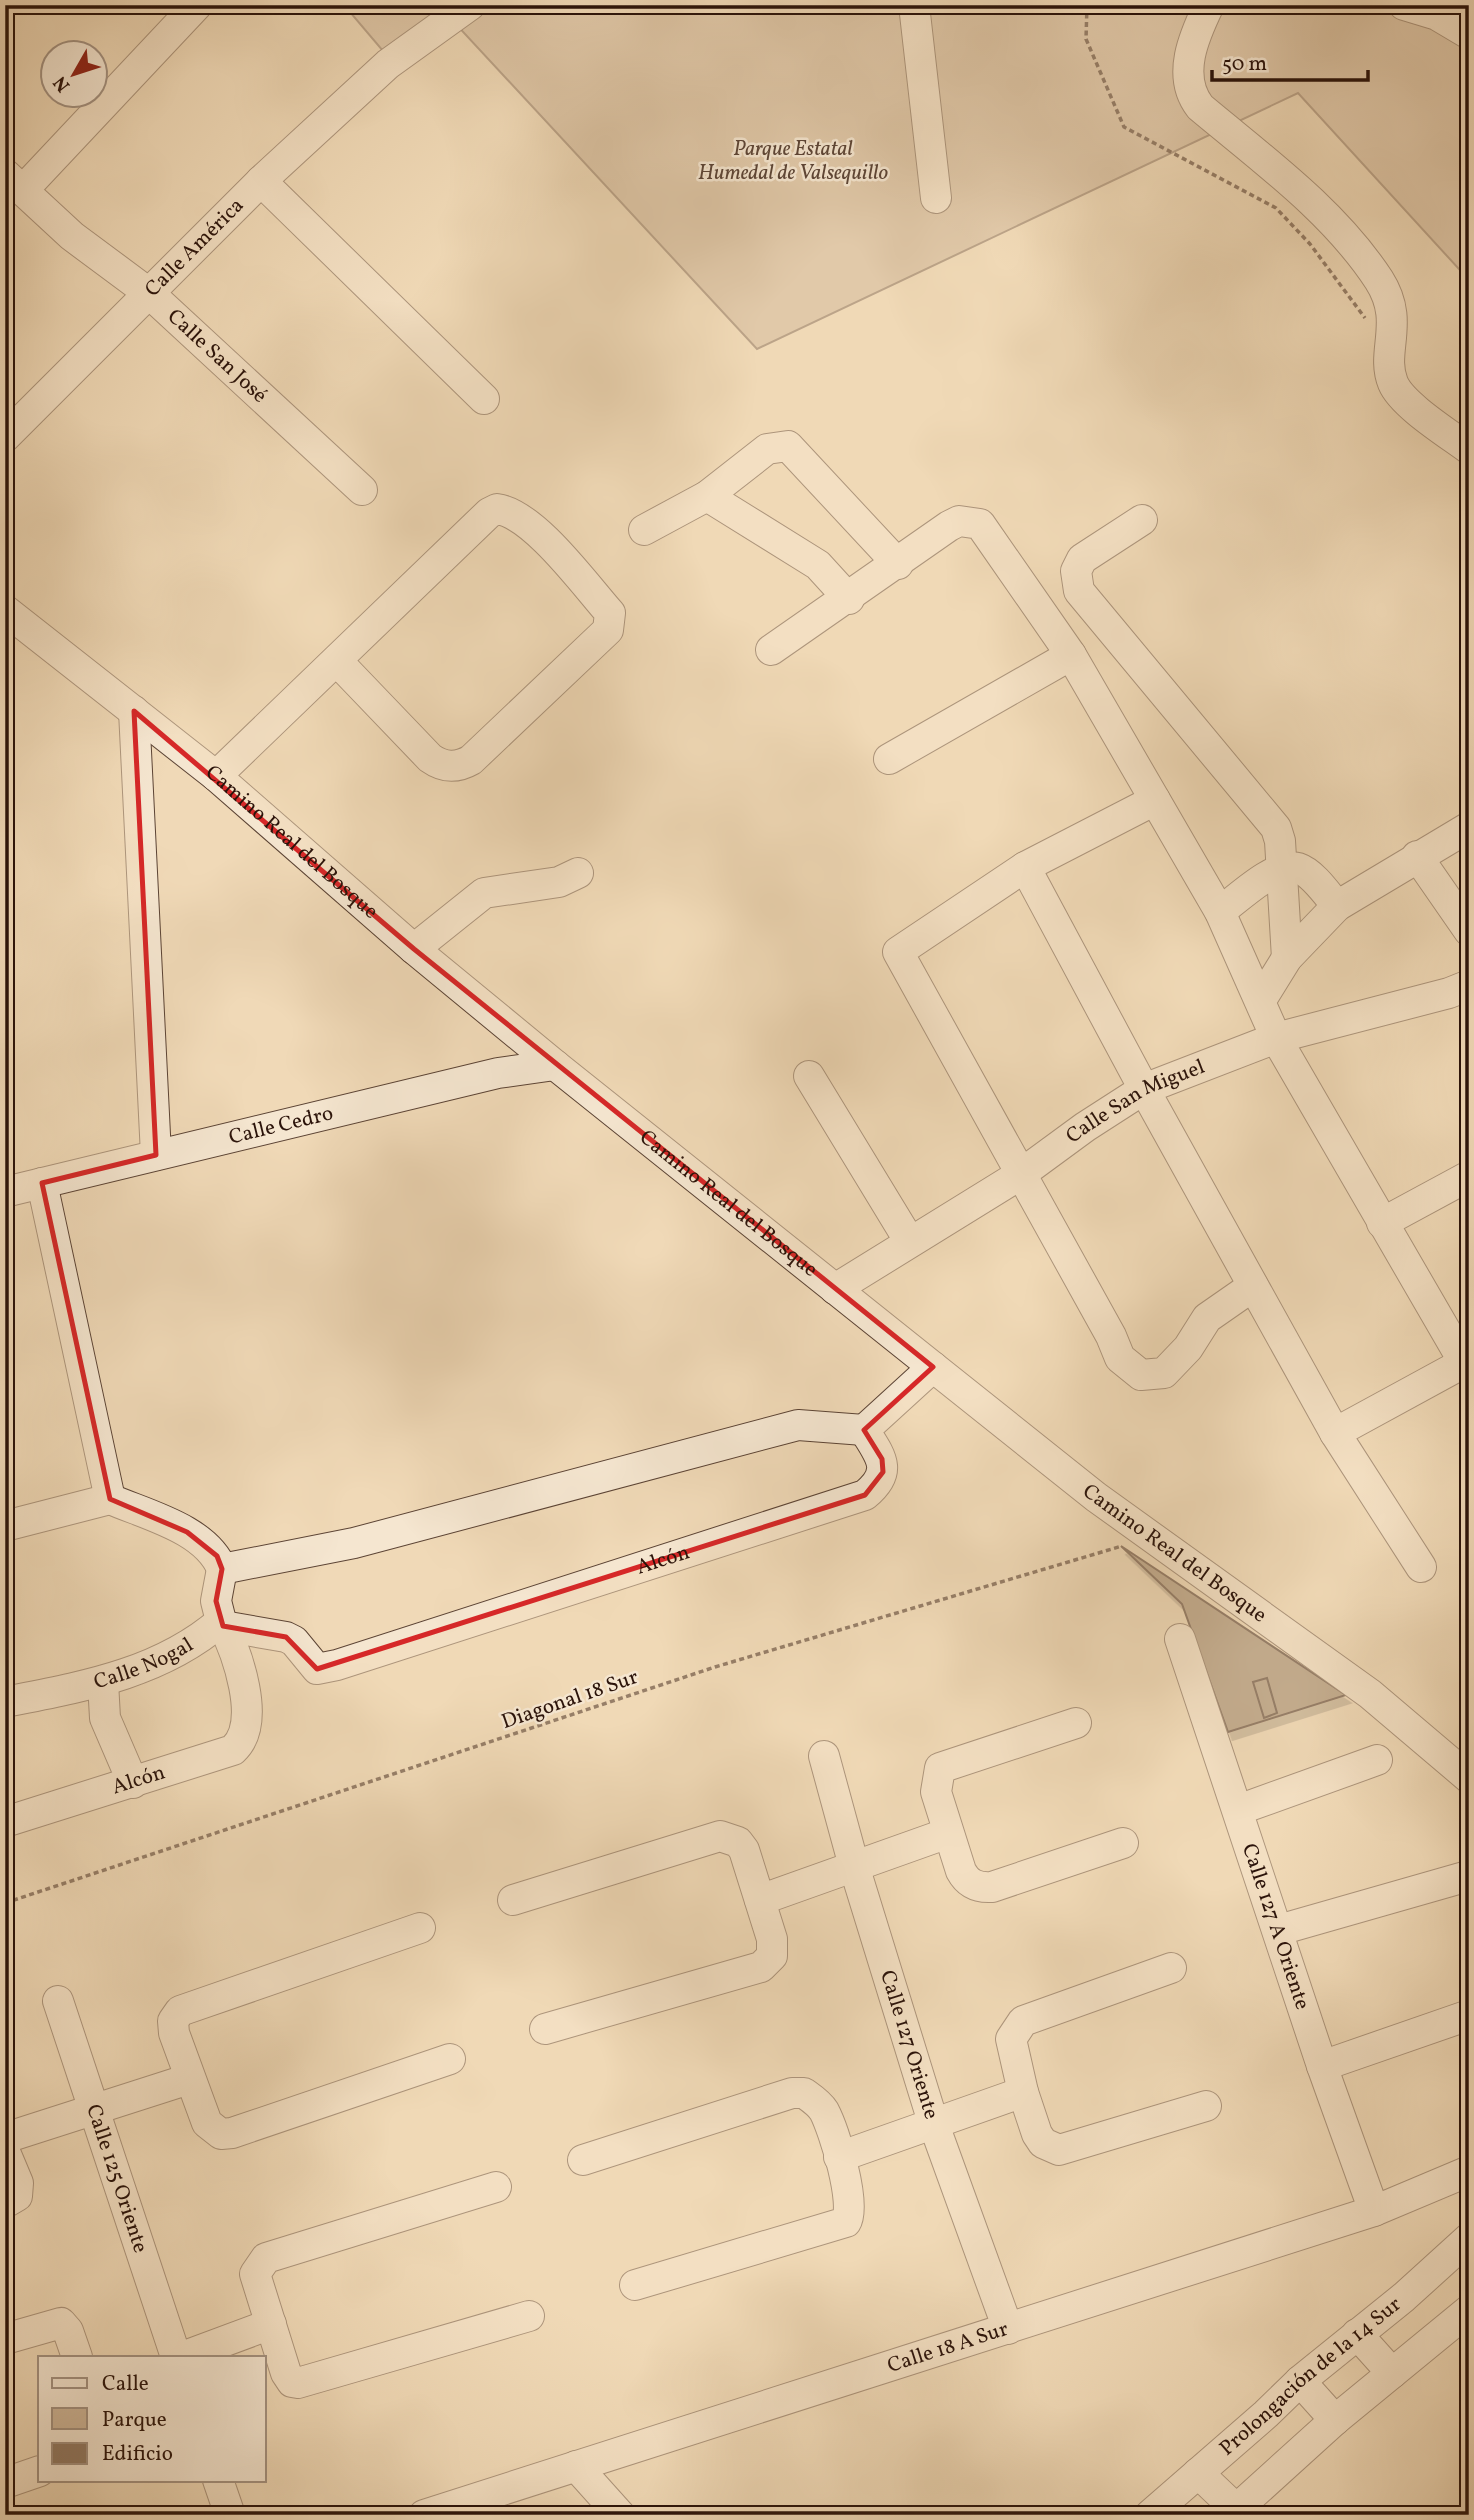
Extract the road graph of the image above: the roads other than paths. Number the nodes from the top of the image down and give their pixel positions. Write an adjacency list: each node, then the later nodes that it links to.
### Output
1 (197, 5): 8 (street)
2 (470, 5): 7 (street, Calle América)
3 (914, 5): 9 (street)
4 (1209, 5): 13 (street)
5 (1404, 5): 6 (street)
6 (1469, 34)
7 (261, 181): 10 (street, Calle América); 11 (street)
8 (15, 182): 10 (street, Calle San José)
9 (936, 198)
10 (150, 293): 12 (street, Calle América); 14 (street, Calle San José)
11 (484, 399)
12 (5, 437)
13 (1469, 449)
14 (362, 490)
15 (707, 496): 17 (street); 18 (street); 19 (street)
16 (1142, 520): 31 (street)
17 (644, 530)
18 (898, 564): 19 (street); 22 (street)
19 (849, 599): 21 (street)
20 (5, 610): 24 (street, Camino Real del Bosque)
21 (771, 650)
22 (1071, 655): 25 (street); 27 (street)
23 (337, 662): 23 (street); 26 (street)
24 (134, 711): 26 (street, Camino Real del Bosque); 44 (street)
25 (889, 760)
26 (216, 776): 36 (street, Camino Real del Bosque)
27 (1155, 800): 30 (street); 34 (street)
28 (1469, 827): 29 (street)
29 (1417, 856): 33 (street); 35 (street)
30 (1026, 867): 43 (street); 45 (street)
31 (1279, 868): 33 (street); 34 (street); 37 (street)
32 (578, 873): 36 (street)
33 (1337, 906): 37 (street)
34 (1220, 912): 39 (street)
35 (1469, 931)
36 (414, 949): 41 (street, Camino Real del Bosque)
37 (1287, 958): 39 (street)
38 (1469, 985): 40 (street, Calle San Miguel)
39 (1261, 1000): 40 (street)
40 (1276, 1038): 43 (street, Calle San Miguel); 49 (street)
41 (555, 1065): 44 (street, Calle Cedro); 52 (street, Camino Real del Bosque)
42 (809, 1076): 50 (street)
43 (1144, 1089): 45 (street, Calle San Miguel); 51 (street)
44 (156, 1155): 47 (street, Calle Cedro)
45 (1021, 1174): 50 (street, Calle San Miguel); 51 (street)
46 (1469, 1177): 49 (street)
47 (43, 1183): 48 (street, Calle Cedro); 57 (street)
48 (5, 1192)
49 (1382, 1223): 53 (street)
50 (910, 1242): 52 (street, Calle San Miguel)
51 (1253, 1286): 56 (street)
52 (835, 1289): 54 (street, Camino Real del Bosque)
53 (1467, 1365): 56 (street)
54 (933, 1367): 55 (street); 68 (street, Camino Real del Bosque)
55 (864, 1430): 60 (street); 61 (street, Alcón)
56 (1335, 1433): 59 (street)
57 (110, 1499): 58 (street); 60 (street)
58 (5, 1526)
59 (1421, 1567)
60 (222, 1569): 61 (street)
61 (222, 1624): 63 (street, Calle Nogal); 69 (street, Alcón)
62 (1181, 1639): 70 (street, Calle 127 A Oriente)
63 (103, 1682): 64 (street, Calle Nogal); 69 (street)
64 (5, 1702)
65 (1076, 1723): 72 (street)
66 (824, 1756): 74 (street, Calle 127 Oriente)
67 (1377, 1760): 70 (street)
68 (1469, 1778)
69 (133, 1783): 71 (street, Alcón)
70 (1238, 1810): 79 (street, Calle 127 A Oriente)
71 (5, 1822)
72 (948, 1833): 73 (street); 74 (street)
73 (1122, 1843)
74 (854, 1866): 77 (street); 90 (street, Calle 127 Oriente)
75 (1468, 1876): 79 (street)
76 (513, 1900): 77 (street)
77 (760, 1900): 83 (street)
78 (420, 1928): 86 (street)
79 (1279, 1930): 85 (street, Calle 127 A Oriente)
80 (1171, 1968): 87 (street)
81 (58, 2001): 89 (street, Calle 125 Oriente)
82 (1469, 2015): 85 (street)
83 (545, 2029)
84 (450, 2060): 86 (street)
85 (1322, 2066): 98 (street, Calle 127 A Oriente)
86 (189, 2079): 89 (street)
87 (1023, 2092): 88 (street); 90 (street)
88 (1206, 2106)
89 (92, 2111): 91 (street); 108 (street, Calle 125 Oriente)
90 (933, 2122): 93 (street); 104 (street, Calle 127 Oriente)
91 (5, 2138)
92 (5, 2152): 97 (street)
93 (839, 2157): 94 (street); 100 (street)
94 (583, 2160)
95 (1469, 2171): 98 (street, Calle 18 A Sur)
96 (496, 2187): 103 (street)
97 (5, 2203)
98 (1374, 2211): 104 (street, Calle 18 A Sur)
99 (1469, 2238): 105 (street, Prolongación de la 14 Sur)
100 (635, 2285)
101 (1469, 2310): 110 (street)
102 (529, 2316): 103 (street)
103 (271, 2324): 109 (street)
104 (1008, 2329): 113 (street, Calle 18 A Sur)
105 (1357, 2334): 110 (street); 111 (street, Prolongación de la 14 Sur)
106 (5, 2339): 107 (street)
107 (77, 2356)
108 (176, 2356)
109 (185, 2356)
110 (1392, 2373): 112 (street)
111 (1300, 2381): 112 (street); 115 (street, Prolongación de la 14 Sur)
112 (1335, 2420): 118 (street)
113 (576, 2466): 119 (street, Calle 18 A Sur); 121 (street)
114 (38, 2472): 117 (street)
115 (1198, 2473): 118 (street); 122 (street, Prolongación de la 14 Sur)
116 (219, 2482): 120 (street)
117 (5, 2483)
118 (1233, 2512)
119 (434, 2513)
120 (230, 2515)
121 (620, 2515)
122 (1150, 2515)

